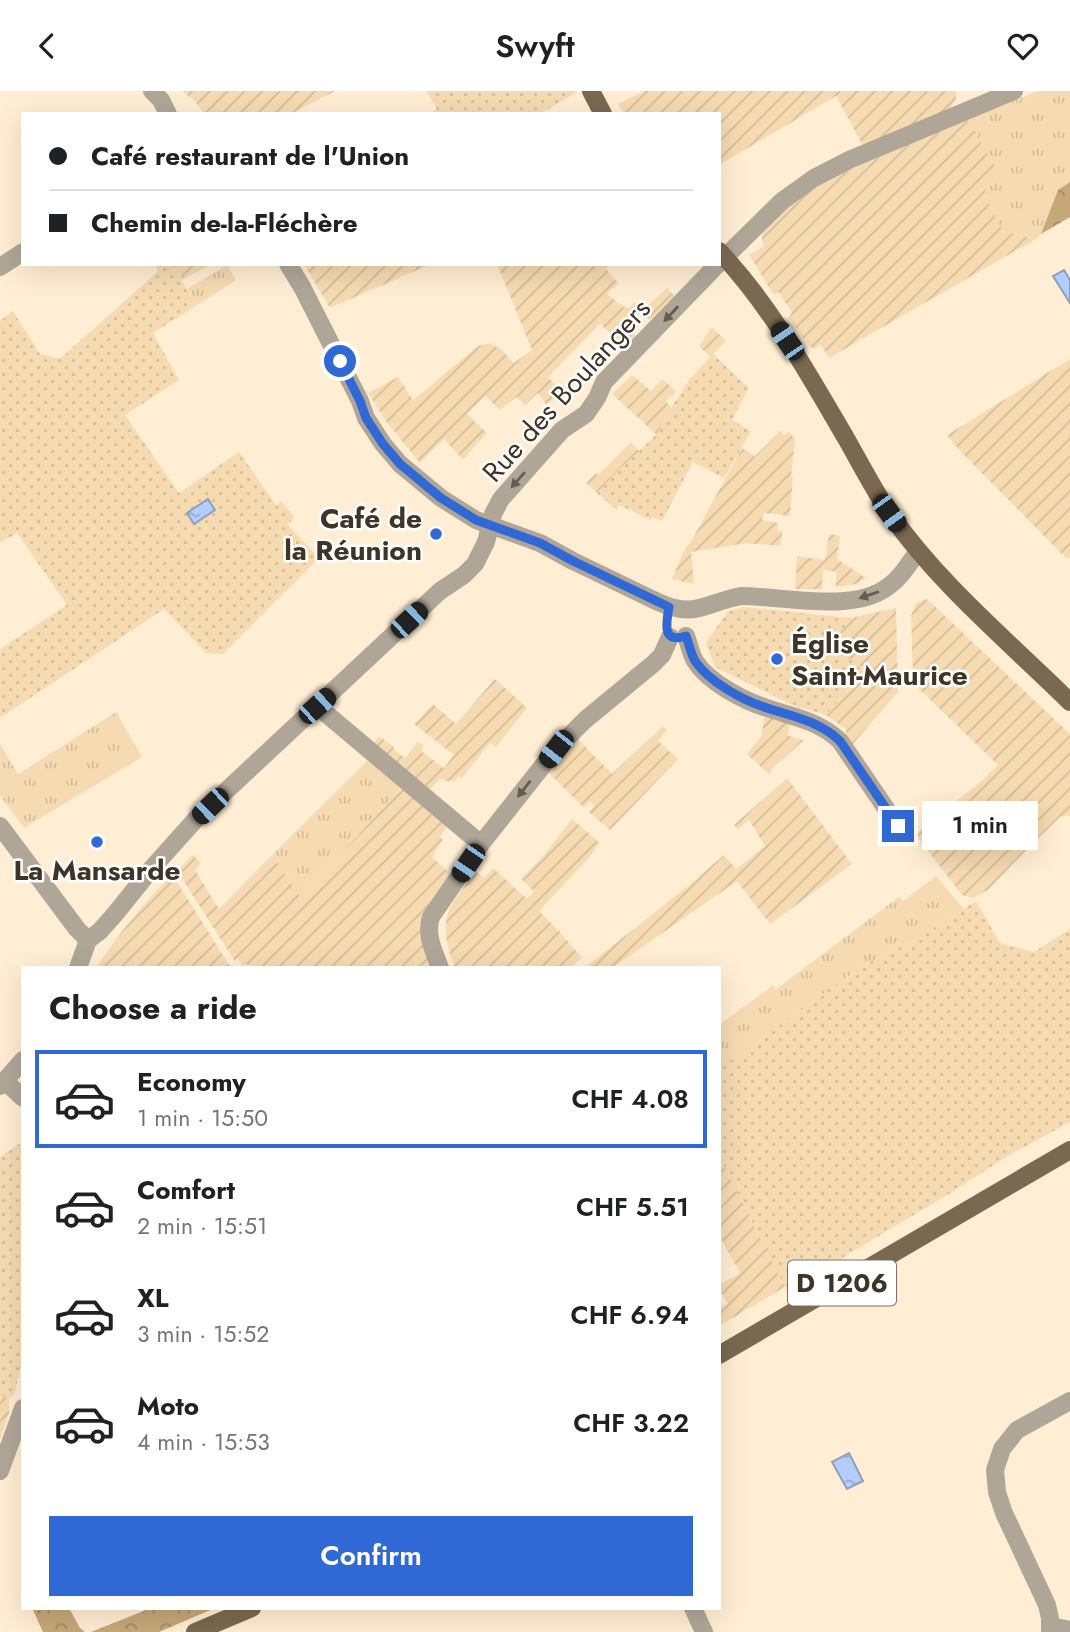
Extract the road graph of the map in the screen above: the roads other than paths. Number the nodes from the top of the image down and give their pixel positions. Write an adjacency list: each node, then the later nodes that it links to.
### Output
1 (152, 91): 4 (street)
2 (591, 91): 5 (main road)
3 (1014, 91): 7 (street, Rue des Boulangers)
4 (167, 112)
5 (602, 112)
6 (21, 253): 11 (street)
7 (721, 258)
8 (721, 260): 13 (main road)
9 (289, 266): 12 (street)
10 (713, 266): 12 (street, Rue des Boulangers, one-way to 12)
11 (0, 267)
12 (491, 526): 14 (street); 18 (street, Rue des Boulangers)
13 (918, 551): 15 (street, one-way to 15); 17 (main road)
14 (669, 607): 15 (street); 16 (street)
15 (697, 610): 16 (street)
16 (678, 636): 20 (street); 21 (street, one-way to 21)
17 (1070, 702)
18 (317, 706): 21 (street); 22 (street, Rue des Boulangers)
19 (0, 826): 22 (street)
20 (898, 826)
21 (481, 844): 24 (street)
22 (88, 940): 23 (street)
23 (79, 966)
24 (439, 966)
25 (21, 1062): 26 (street)
26 (2, 1084): 27 (street)
27 (21, 1097)
28 (1070, 1150): 29 (main road, D 1206)
29 (721, 1354)
30 (1070, 1401): 35 (street)
31 (21, 1413): 32 (street)
32 (0, 1471)
33 (247, 1610): 37 (main road)
34 (694, 1610): 38 (street)
35 (1050, 1629): 36 (street)
36 (1070, 1630)
37 (195, 1632)
38 (704, 1632)

